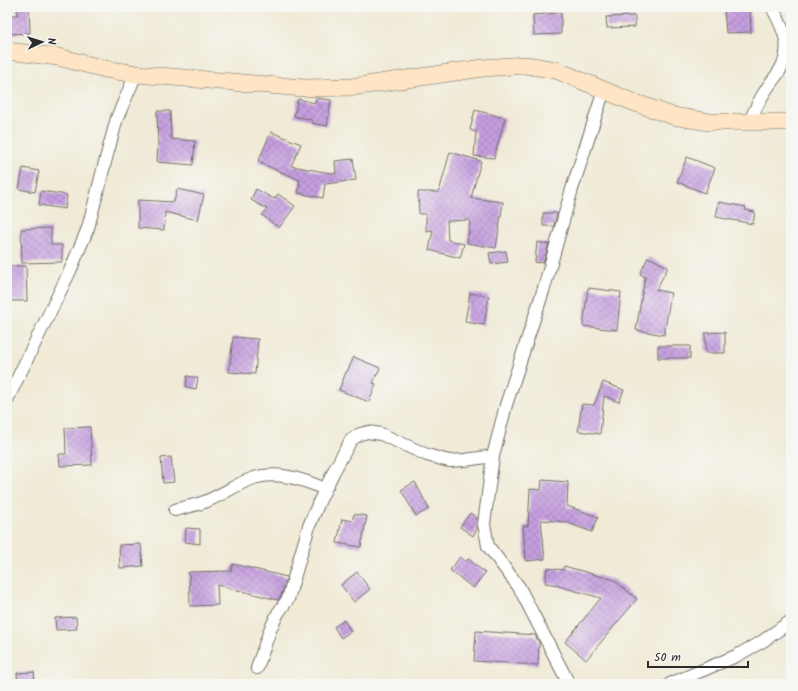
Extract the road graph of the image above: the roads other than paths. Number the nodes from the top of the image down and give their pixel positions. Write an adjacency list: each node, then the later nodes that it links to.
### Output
1 (772, 7): 6 (street)
2 (7, 51): 3 (street)
3 (136, 74): 4 (street); 7 (street)
4 (604, 90): 6 (street); 8 (street)
5 (791, 122): 6 (street)
6 (749, 123)
7 (7, 400)
8 (494, 456): 9 (street); 13 (street)
9 (325, 489): 10 (street); 12 (street)
10 (175, 510)
11 (791, 621): 14 (street)
12 (258, 668)
13 (569, 684)
14 (670, 684)

